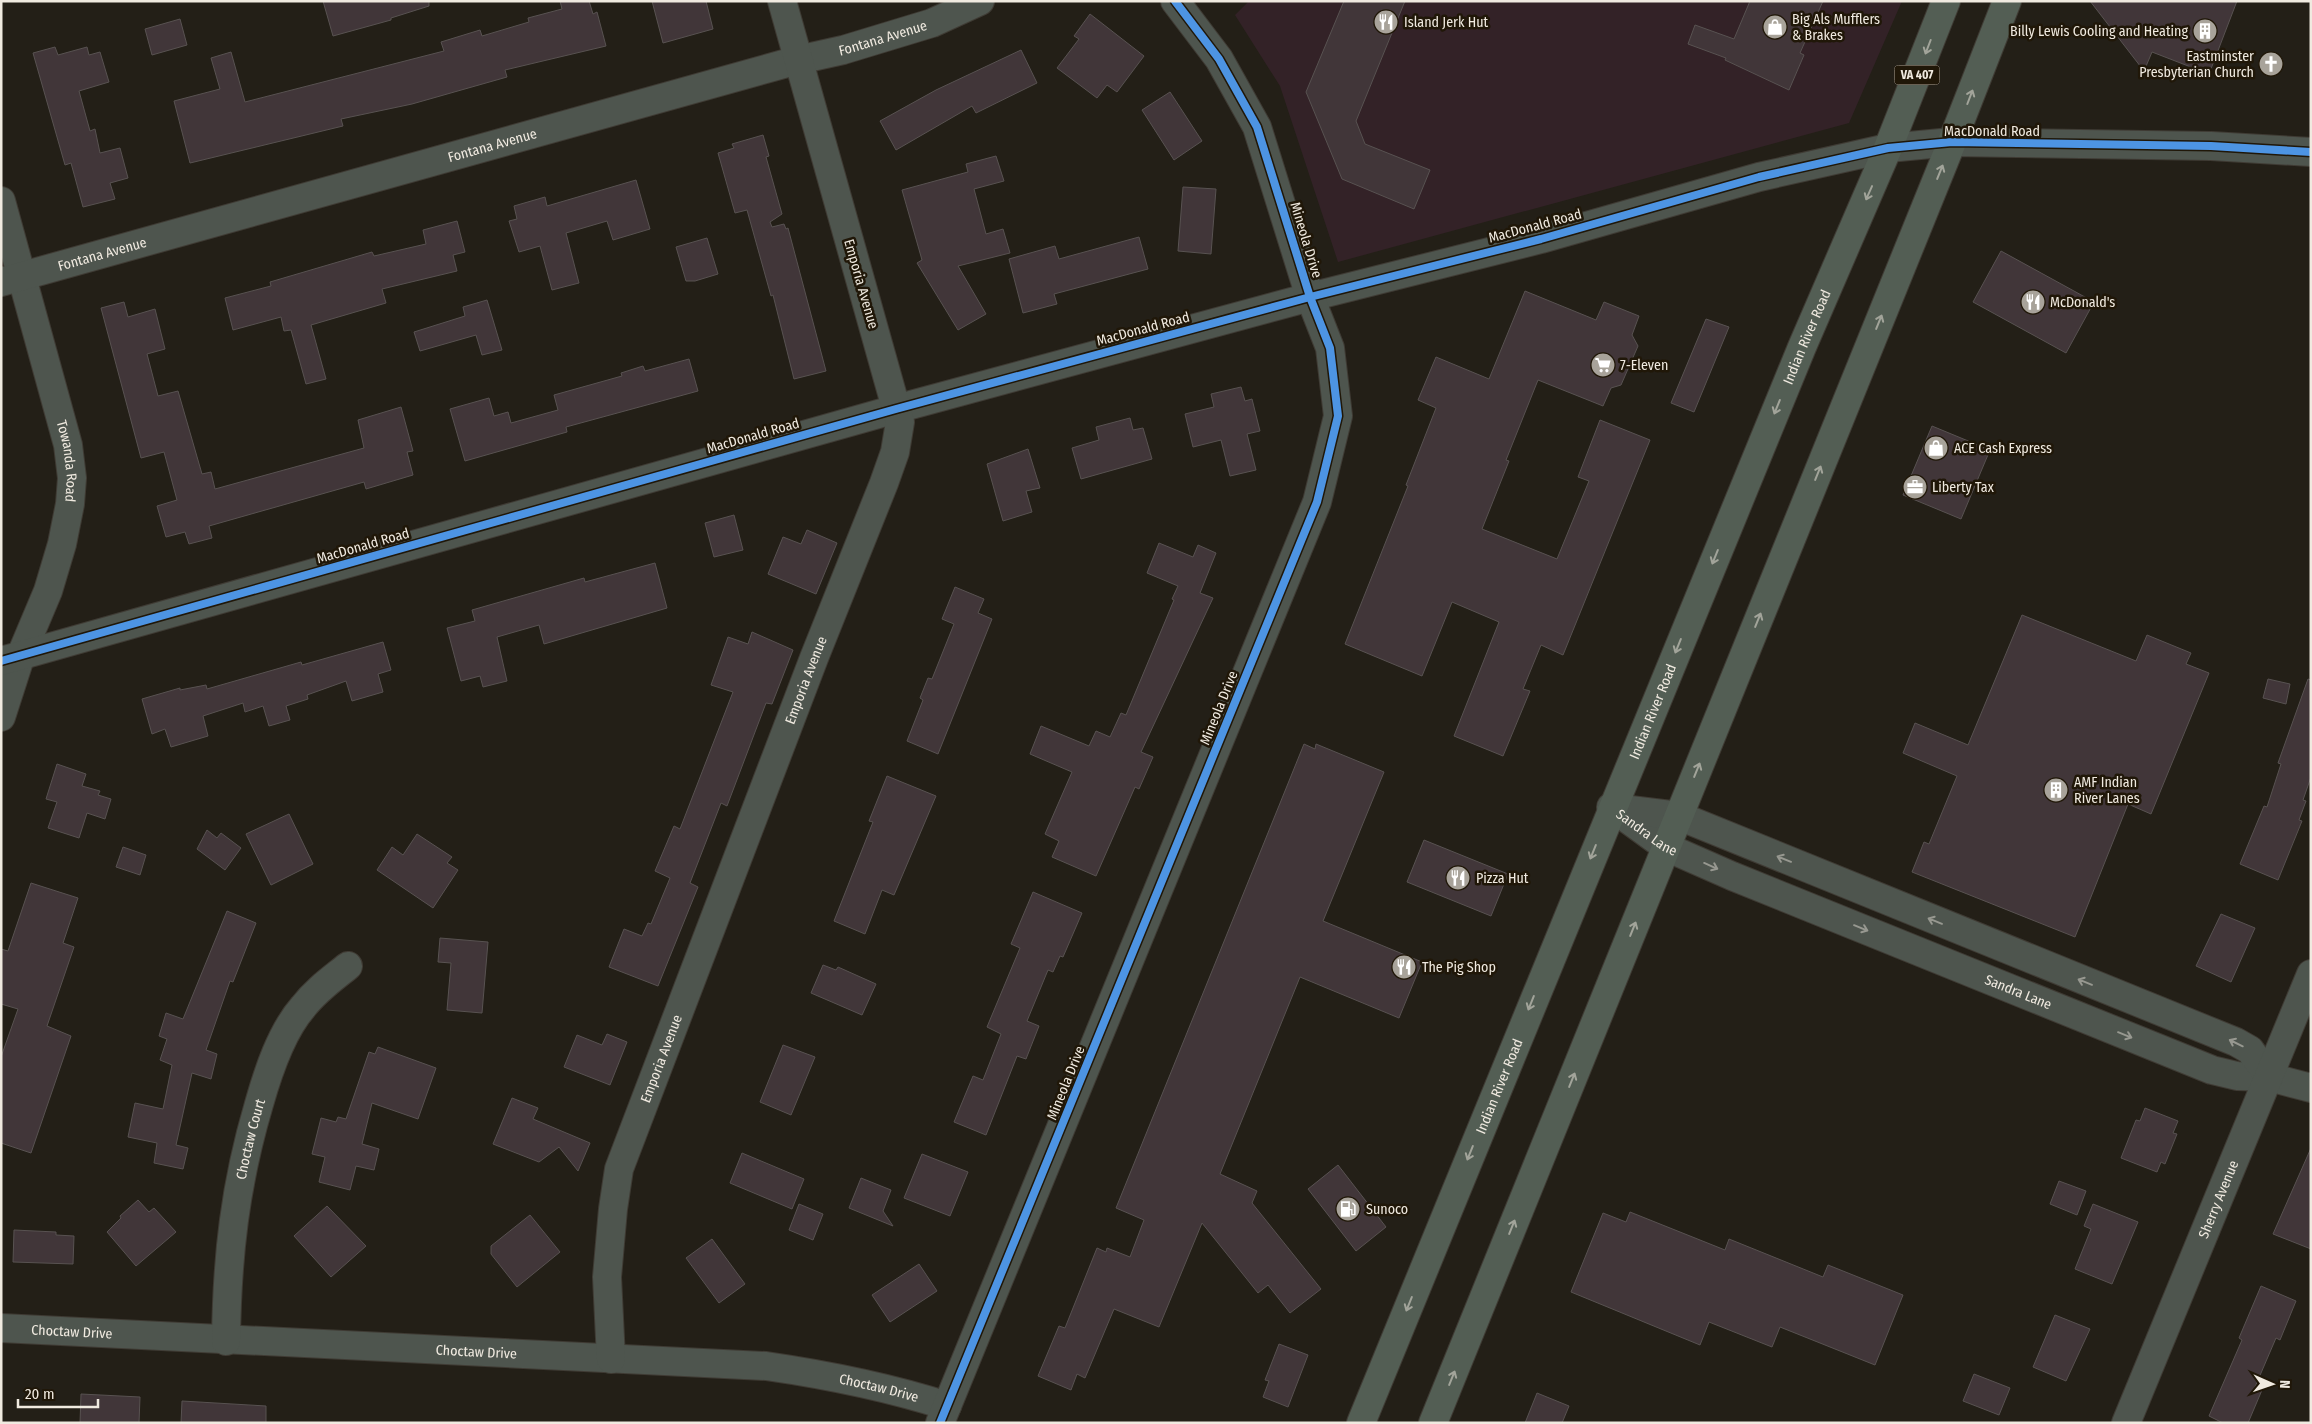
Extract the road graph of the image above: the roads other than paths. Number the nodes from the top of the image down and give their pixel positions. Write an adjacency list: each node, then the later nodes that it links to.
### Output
1 (782, 1): 6 (street, Emporia Avenue)
2 (980, 1): 6 (street, Fontana Avenue)
3 (1175, 1): 12 (street, Mineola Drive)
4 (1946, 1): 8 (main road, Indian River Road / VA 407, one-way to 8)
5 (2007, 1): 7 (main road, one-way to 5)
6 (798, 60): 11 (street, Fontana Avenue); 13 (street, Emporia Avenue)
7 (1952, 142): 8 (street, MacDonald Road); 9 (street, MacDonald Road); 17 (main road, one-way to 7)
8 (1888, 148): 12 (street, MacDonald Road); 16 (main road, Indian River Road, one-way to 16)
9 (2311, 152)
10 (1, 201): 11 (street, Towanda Road)
11 (12, 279): 14 (street, Towanda Road)
12 (1310, 297): 13 (street, MacDonald Road); 26 (street, Mineola Drive)
13 (896, 409): 14 (street, MacDonald Road); 25 (street, Emporia Avenue)
14 (11, 658): 15 (street, Towanda Road)
15 (1, 717)
16 (1611, 807): 17 (street, Sandra Lane); 18 (street, Sandra Lane); 27 (main road, Indian River Road, one-way to 27)
17 (1679, 816): 18 (main road); 21 (street, Sandra Lane, one-way to 17)
18 (1666, 846): 21 (street, Sandra Lane, one-way to 21); 28 (main road, one-way to 18)
19 (348, 966): 24 (street, Choctaw Court)
20 (2311, 974): 21 (street, Sherry Avenue)
21 (2269, 1076): 22 (street, Sandra Lane); 29 (street, Sherry Avenue)
22 (2311, 1088)
23 (1, 1328): 24 (street, Choctaw Drive)
24 (226, 1341): 25 (street, Choctaw Drive)
25 (611, 1359): 26 (street, Choctaw Drive)
26 (944, 1414)
27 (1360, 1423)
28 (1433, 1423)
29 (2126, 1423)

